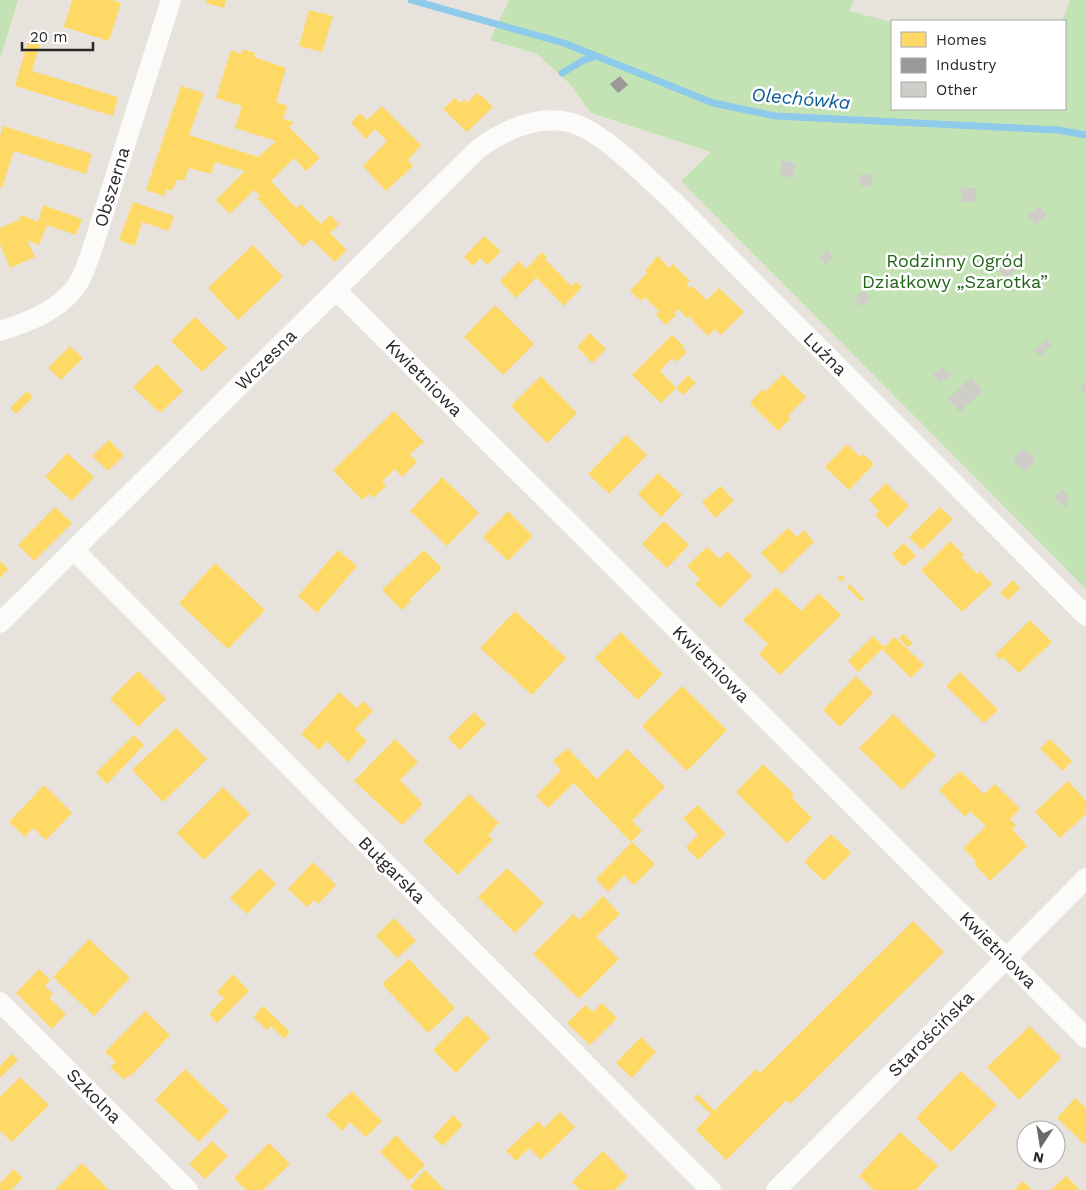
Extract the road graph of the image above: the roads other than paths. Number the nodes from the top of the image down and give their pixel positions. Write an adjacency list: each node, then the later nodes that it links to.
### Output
1 (171, 0): 4 (street, Obszerna)
2 (546, 120): 3 (street, Wczesna); 6 (street, Luźna)
3 (336, 290): 5 (street, Wczesna); 9 (street, Kwietniowa)
4 (0, 331)
5 (74, 550): 7 (street, Wczesna); 13 (street, Bułgarska)
6 (1086, 616)
7 (0, 623)
8 (1086, 878): 9 (street, Starościńska)
9 (1006, 958): 11 (street, Kwietniowa); 14 (street, Starościńska)
10 (0, 1002): 12 (street, Szkolna)
11 (1086, 1038)
12 (188, 1190)
13 (711, 1190)
14 (776, 1190)

